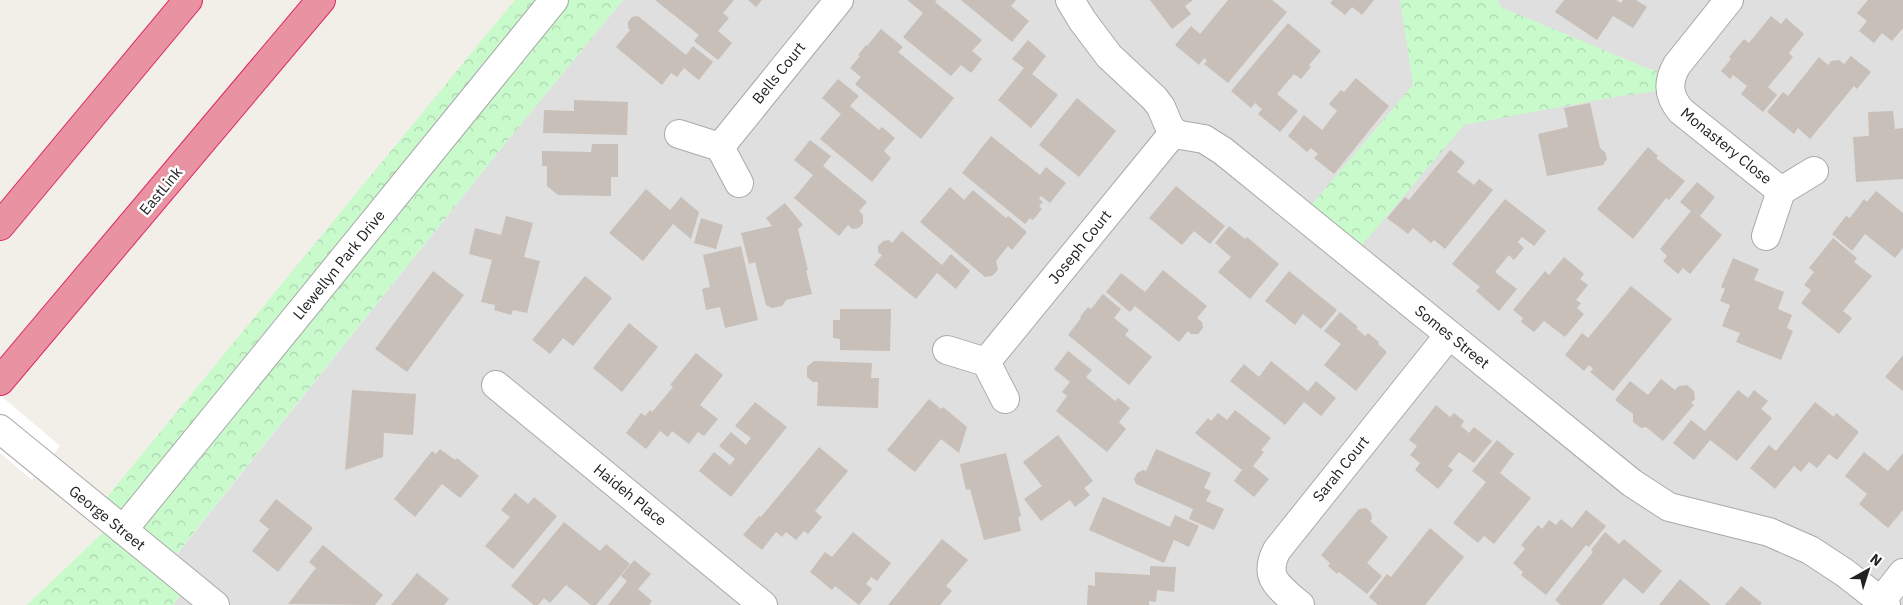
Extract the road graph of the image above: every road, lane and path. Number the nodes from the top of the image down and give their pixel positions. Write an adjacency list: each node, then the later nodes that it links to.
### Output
1 (188, 0): 13 (highway)
2 (321, 0): 18 (highway, EastLink)
3 (554, 0): 22 (street, Llewellyn Park Drive)
4 (839, 0): 9 (street, Bells Court)
5 (1070, 0): 7 (street)
6 (1729, 0): 12 (street, Monastery Close)
7 (1174, 132): 15 (street, Somes Street); 17 (street, Joseph Court)
8 (679, 134): 9 (street)
9 (720, 147): 11 (street)
10 (1814, 171): 12 (street, Monastery Close)
11 (739, 183)
12 (1781, 191): 14 (street, Monastery Close)
13 (0, 226)
14 (1766, 236)
15 (1449, 335): 24 (street, Somes Street); 27 (street, Sarah Court)
16 (947, 350): 17 (street)
17 (986, 362): 20 (street)
18 (0, 381)
19 (496, 385): 26 (street, Haideh Place)
20 (1005, 400)
21 (0, 429): 22 (street, George Street)
22 (123, 530): 25 (street, George Street)
23 (1903, 573): 24 (street)
24 (1883, 603)
25 (215, 605)
26 (763, 605)
27 (1300, 605)

